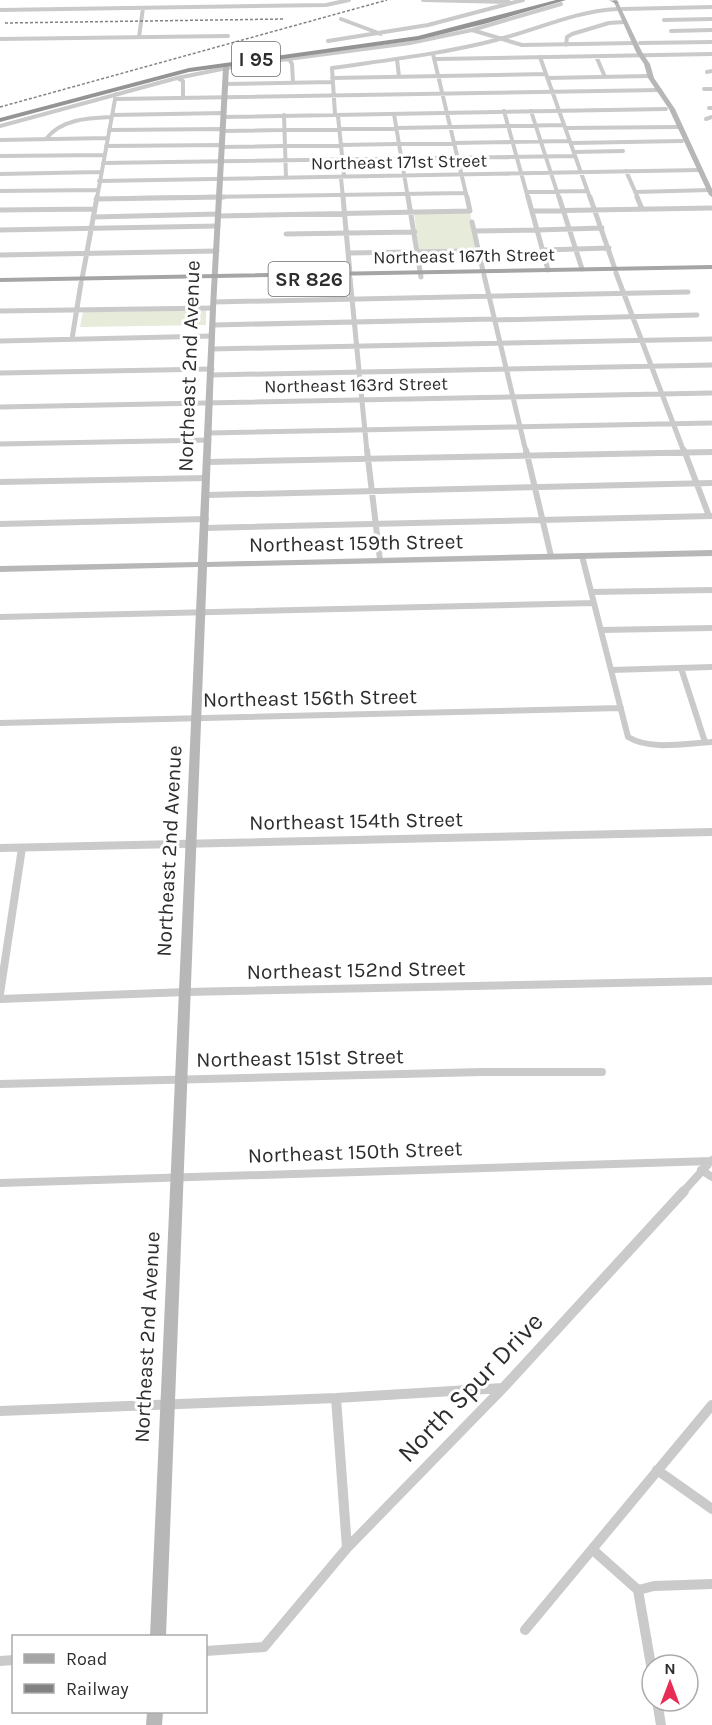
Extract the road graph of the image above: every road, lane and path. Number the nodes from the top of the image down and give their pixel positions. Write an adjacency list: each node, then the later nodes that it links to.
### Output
1 (279, 0): 11 (street)
2 (349, 0): 11 (street)
3 (423, 0): 8 (street)
4 (542, 0): 16 (highway, I 95)
5 (549, 0): 9 (highway)
6 (517, 1): 8 (street); 9 (street)
7 (559, 1): 21 (street); 71 (highway); 71 (highway, I 95)
8 (510, 3): 24 (street)
9 (524, 4): 16 (highway); 71 (highway)
10 (617, 4): 14 (street); 20 (street); 28 (street); 31 (street)
11 (280, 6): 13 (street)
12 (712, 7): 14 (street)
13 (143, 8): 15 (street); 26 (street)
14 (658, 8): 19 (street)
15 (0, 10)
16 (491, 15): 42 (highway, I 95)
17 (341, 19): 24 (street)
18 (712, 19): 19 (street)
19 (664, 20): 23 (street)
20 (624, 22): 31 (street); 33 (street)
21 (472, 30): 28 (street); 39 (street)
22 (712, 30): 23 (street)
23 (671, 31): 32 (street)
24 (381, 34): 29 (street)
25 (228, 36): 26 (street)
26 (139, 37): 27 (street)
27 (0, 39)
28 (497, 40): 33 (street); 35 (street)
29 (328, 41)
30 (712, 42): 32 (street)
31 (637, 43): 32 (street); 33 (street); 37 (street)
32 (677, 43)
33 (566, 45)
34 (712, 54): 37 (street)
35 (435, 56): 38 (street); 40 (street); 43 (street)
36 (596, 56): 37 (street); 38 (street); 46 (street)
37 (643, 56): 48 (street)
38 (540, 57): 44 (street)
39 (289, 59): 41 (street); 50 (street)
40 (397, 59): 45 (street); 49 (street)
41 (226, 68): 47 (street); 51 (street, Northeast 2nd Avenue)
42 (137, 75)
43 (440, 76): 44 (street); 45 (street); 56 (street)
44 (547, 76): 46 (street); 55 (street)
45 (399, 77): 49 (street)
46 (605, 77): 48 (street)
47 (177, 78): 58 (street); 59 (street)
48 (652, 78): 54 (street)
49 (333, 80): 50 (street); 57 (street)
50 (293, 82): 51 (street)
51 (225, 84): 60 (street, Northeast 2nd Avenue)
52 (704, 89): 53 (street)
53 (712, 89)
54 (660, 90): 55 (street); 62 (street)
55 (553, 92): 56 (street); 63 (street)
56 (444, 94): 57 (street); 66 (street)
57 (334, 96): 60 (street); 67 (street)
58 (115, 97): 59 (street); 72 (street); 75 (street)
59 (183, 98): 60 (street)
60 (225, 98): 69 (street, Northeast 2nd Avenue)
61 (31, 103): 71 (highway)
62 (666, 106): 63 (street); 80 (street)
63 (559, 110): 65 (street); 79 (street)
64 (504, 111): 65 (street); 66 (street); 76 (street)
65 (531, 111): 77 (street)
66 (448, 113): 68 (street); 78 (street)
67 (335, 114): 68 (street); 70 (street); 82 (street)
68 (394, 114): 81 (street)
69 (224, 115): 70 (street); 72 (street); 84 (street, Northeast 2nd Avenue)
70 (284, 115): 85 (street)
71 (0, 116)
72 (111, 116): 83 (street); 87 (street)
73 (712, 117): 74 (street)
74 (706, 119)
75 (0, 126)
76 (508, 126): 77 (street); 78 (street); 90 (street)
77 (536, 126): 79 (street); 91 (street)
78 (452, 127): 81 (street); 92 (street)
79 (565, 127): 80 (street); 93 (street)
80 (678, 127): 88 (street)
81 (396, 128): 82 (street); 94 (street)
82 (340, 129): 85 (street); 95 (street)
83 (109, 130): 84 (street); 86 (street)
84 (223, 130): 85 (street); 98 (street, Northeast 2nd Avenue)
85 (284, 130): 96 (street)
86 (108, 138): 87 (street); 97 (street)
87 (46, 139): 89 (street)
88 (683, 139): 93 (street); 111 (street)
89 (0, 140)
90 (512, 141): 91 (street); 92 (street); 104 (street)
91 (541, 141): 93 (street); 103 (street)
92 (455, 142): 94 (street); 105 (street)
93 (570, 142): 100 (street)
94 (399, 143): 95 (street); 106 (street)
95 (342, 144): 96 (street); 107 (street)
96 (285, 145): 98 (street); 108 (street)
97 (106, 146): 98 (street); 101 (street)
98 (223, 146): 109 (street, Northeast 2nd Avenue)
99 (623, 152): 100 (street)
100 (574, 154): 103 (street); 115 (street)
101 (104, 155): 102 (street); 110 (street)
102 (0, 156)
103 (546, 156): 104 (street); 114 (street)
104 (517, 157): 105 (street); 116 (street)
105 (458, 158): 106 (street); 118 (street)
106 (401, 159): 107 (street); 119 (street)
107 (343, 160): 108 (street); 120 (street)
108 (285, 161): 109 (street); 121 (street)
109 (221, 162): 110 (street); 122 (street, Northeast 2nd Avenue)
110 (103, 164): 112 (street)
111 (700, 170): 113 (street, Northeast 171st Street); 125 (street)
112 (101, 171): 117 (street); 123 (street)
113 (626, 171): 115 (street, Northeast 171st Street); 130 (street)
114 (551, 172): 115 (street, Northeast 171st Street); 116 (street, Northeast 171st Street); 129 (street)
115 (581, 172): 127 (street)
116 (522, 173): 118 (street, Northeast 171st Street); 128 (street)
117 (0, 174)
118 (462, 174): 119 (street, Northeast 171st Street); 131 (street)
119 (404, 175): 120 (street, Northeast 171st Street); 132 (street)
120 (343, 176): 121 (street, Northeast 171st Street); 133 (street)
121 (286, 178): 122 (street, Northeast 171st Street)
122 (221, 179): 123 (street, Northeast 171st Street); 134 (street, Northeast 2nd Avenue)
123 (99, 181): 124 (street)
124 (98, 190): 126 (street); 135 (street)
125 (711, 190): 130 (street)
126 (0, 191)
127 (587, 191): 129 (street); 142 (street)
128 (527, 192): 129 (street); 140 (street)
129 (557, 192): 141 (street)
130 (635, 192): 138 (street)
131 (466, 193): 132 (street); 143 (street)
132 (408, 194): 133 (street); 143 (street)
133 (342, 195): 134 (street); 144 (street)
134 (220, 197): 135 (street); 145 (street, Northeast 2nd Avenue)
135 (96, 199): 136 (street)
136 (95, 208): 139 (street); 146 (street)
137 (712, 208): 138 (street)
138 (642, 209): 142 (street)
139 (0, 210)
140 (532, 210): 141 (street); 153 (street)
141 (564, 210): 142 (street); 151 (street)
142 (594, 210): 150 (street)
143 (411, 213): 144 (street); 155 (street)
144 (344, 214): 145 (street); 156 (street)
145 (219, 215): 146 (street); 148 (street, Northeast 2nd Avenue)
146 (93, 217): 149 (street)
147 (472, 222): 154 (street)
148 (218, 226): 149 (street); 161 (street, Northeast 2nd Avenue)
149 (91, 228): 152 (street); 164 (street)
150 (602, 228): 151 (street); 159 (street)
151 (569, 229): 153 (street); 158 (street)
152 (0, 230)
153 (538, 230): 154 (street); 160 (street)
154 (474, 231): 162 (street)
155 (414, 232): 156 (street); 163 (street)
156 (346, 233): 157 (street); 165 (street)
157 (286, 234)
158 (576, 249): 159 (street); 160 (street); 167 (street)
159 (609, 249): 170 (street)
160 (544, 250): 169 (street)
161 (217, 251): 164 (street); 174 (street, Northeast 2nd Avenue)
162 (478, 251): 163 (street); 171 (street)
163 (417, 252): 165 (street); 172 (street)
164 (87, 253): 166 (street); 175 (street)
165 (348, 253): 173 (street)
166 (0, 255)
167 (582, 269): 169 (main road, Northeast 167th Street / SR 826); 170 (main road, Northeast 167th Street / SR 826)
168 (712, 269): 170 (main road, Northeast 167th Street / SR 826); 170 (main road, Northeast 167th Street / SR 826)
169 (549, 270): 171 (main road, Northeast 167th Street / SR 826)
170 (616, 271): 171 (main road, Northeast 167th Street / SR 826); 178 (street)
171 (483, 273): 172 (main road, Northeast 167th Street / SR 826); 172 (main road, Northeast 167th Street / SR 826); 179 (street)
172 (421, 274): 173 (main road, Northeast 167th Street / SR 826); 173 (main road, Northeast 167th Street / SR 826)
173 (350, 276): 174 (main road, Northeast 167th Street / SR 826); 174 (main road, Northeast 167th Street / SR 826); 180 (street)
174 (215, 278): 175 (main road, Northeast 167th Street / SR 826); 175 (main road, Northeast 167th Street / SR 826); 181 (street, Northeast 2nd Avenue)
175 (82, 281): 176 (main road, Northeast 167th Street / SR 826); 176 (main road, Northeast 167th Street / SR 826); 182 (street)
176 (0, 282)
177 (688, 292): 178 (street)
178 (625, 294): 179 (street); 185 (street)
179 (489, 296): 180 (street); 186 (street)
180 (352, 299): 181 (street); 187 (street)
181 (214, 305): 182 (street); 188 (street, Northeast 2nd Avenue)
182 (77, 310): 183 (street); 189 (street)
183 (0, 311)
184 (697, 315): 185 (street)
185 (633, 317): 186 (street); 191 (street)
186 (494, 320): 187 (street); 193 (street)
187 (354, 322): 188 (street); 194 (street)
188 (213, 331): 189 (street); 195 (street, Northeast 2nd Avenue)
189 (72, 339): 192 (street)
190 (712, 339): 191 (street)
191 (642, 340): 193 (street); 197 (street)
192 (0, 341)
193 (500, 343): 194 (street); 198 (street)
194 (357, 346): 195 (street); 199 (street)
195 (212, 349): 200 (street, Northeast 2nd Avenue)
196 (712, 365): 197 (street)
197 (650, 366): 198 (street); 203 (street)
198 (506, 369): 199 (street); 204 (street)
199 (360, 371): 200 (street); 205 (street)
200 (212, 372): 201 (street); 206 (street, Northeast 2nd Avenue)
201 (0, 373)
202 (712, 393): 203 (street, Northeast 163rd Street)
203 (661, 394): 204 (street, Northeast 163rd Street); 208 (street)
204 (513, 397): 205 (street, Northeast 163rd Street); 210 (street)
205 (363, 400): 206 (street, Northeast 163rd Street); 211 (street)
206 (210, 403): 207 (street, Northeast 163rd Street); 212 (street, Northeast 2nd Avenue)
207 (0, 407)
208 (672, 423): 209 (street); 210 (street); 215 (street)
209 (712, 423)
210 (520, 426): 211 (street); 216 (street)
211 (365, 429): 212 (street); 217 (street)
212 (209, 436): 213 (street); 218 (street, Northeast 2nd Avenue)
213 (0, 444)
214 (712, 452): 215 (street)
215 (684, 453): 216 (street); 221 (street)
216 (527, 456): 217 (street); 223 (street)
217 (368, 459): 218 (street); 224 (street)
218 (208, 462): 219 (street, Northeast 2nd Avenue)
219 (207, 478): 220 (street); 225 (street, Northeast 2nd Avenue)
220 (0, 482)
221 (697, 483): 222 (street); 223 (street); 226 (street)
222 (712, 483)
223 (534, 486): 224 (street); 227 (street)
224 (371, 490): 225 (street); 228 (street)
225 (207, 495): 230 (street, Northeast 2nd Avenue)
226 (711, 516): 227 (street)
227 (543, 519): 228 (street); 232 (street)
228 (374, 523): 230 (street); 234 (street)
229 (0, 524): 230 (street)
230 (205, 524): 235 (street, Northeast 2nd Avenue)
231 (712, 553): 233 (street, Northeast 159th Street)
232 (551, 556): 233 (street, Northeast 159th Street); 234 (street, Northeast 159th Street)
233 (582, 556): 238 (street)
234 (380, 560): 235 (street, Northeast 159th Street)
235 (204, 564): 236 (street, Northeast 159th Street); 240 (street, Northeast 2nd Avenue)
236 (0, 569)
237 (712, 590): 238 (street)
238 (591, 592): 239 (street)
239 (594, 603): 240 (street); 243 (street)
240 (202, 611): 241 (street); 248 (street, Northeast 2nd Avenue)
241 (0, 617)
242 (712, 628): 243 (street)
243 (601, 630): 246 (street)
244 (712, 667): 245 (street)
245 (681, 668): 246 (street); 250 (street)
246 (611, 670): 247 (street)
247 (621, 708): 248 (street, Northeast 156th Street); 250 (street)
248 (198, 717): 249 (street, Northeast 156th Street); 252 (street, Northeast 2nd Avenue)
249 (0, 723)
250 (708, 742)
251 (712, 832): 252 (street, Northeast 154th Street)
252 (192, 843): 254 (street, Northeast 154th Street); 256 (street, Northeast 2nd Avenue)
253 (0, 848): 254 (street, Northeast 154th Street)
254 (22, 848): 257 (street)
255 (712, 981): 256 (street, Northeast 152nd Street)
256 (186, 992): 258 (street, Northeast 152nd Street); 260 (street, Northeast 2nd Avenue)
257 (0, 994)
258 (0, 999)
259 (602, 1072): 260 (street, Northeast 151st Street)
260 (182, 1078): 261 (street, Northeast 151st Street); 264 (street, Northeast 2nd Avenue)
261 (0, 1084)
262 (712, 1161): 263 (street, North Spur Drive); 264 (street, Northeast 150th Street)
263 (701, 1170): 265 (street); 267 (street, North Spur Drive)
264 (177, 1176): 266 (street, Northeast 150th Street); 269 (street, Northeast 2nd Avenue)
265 (712, 1177)
266 (0, 1183)
267 (503, 1389): 268 (street); 274 (street, North Spur Drive)
268 (336, 1398): 269 (street); 274 (street)
269 (166, 1404): 271 (street); 279 (street, Northeast 2nd Avenue)
270 (712, 1405): 272 (street)
271 (0, 1411)
272 (657, 1470): 273 (street); 275 (street)
273 (712, 1509)
274 (347, 1548): 280 (street, North Spur Drive)
275 (593, 1550): 277 (street); 278 (street)
276 (712, 1584): 277 (street)
277 (638, 1590): 281 (street)
278 (525, 1630)
279 (158, 1635)
280 (207, 1651)
281 (649, 1653)

